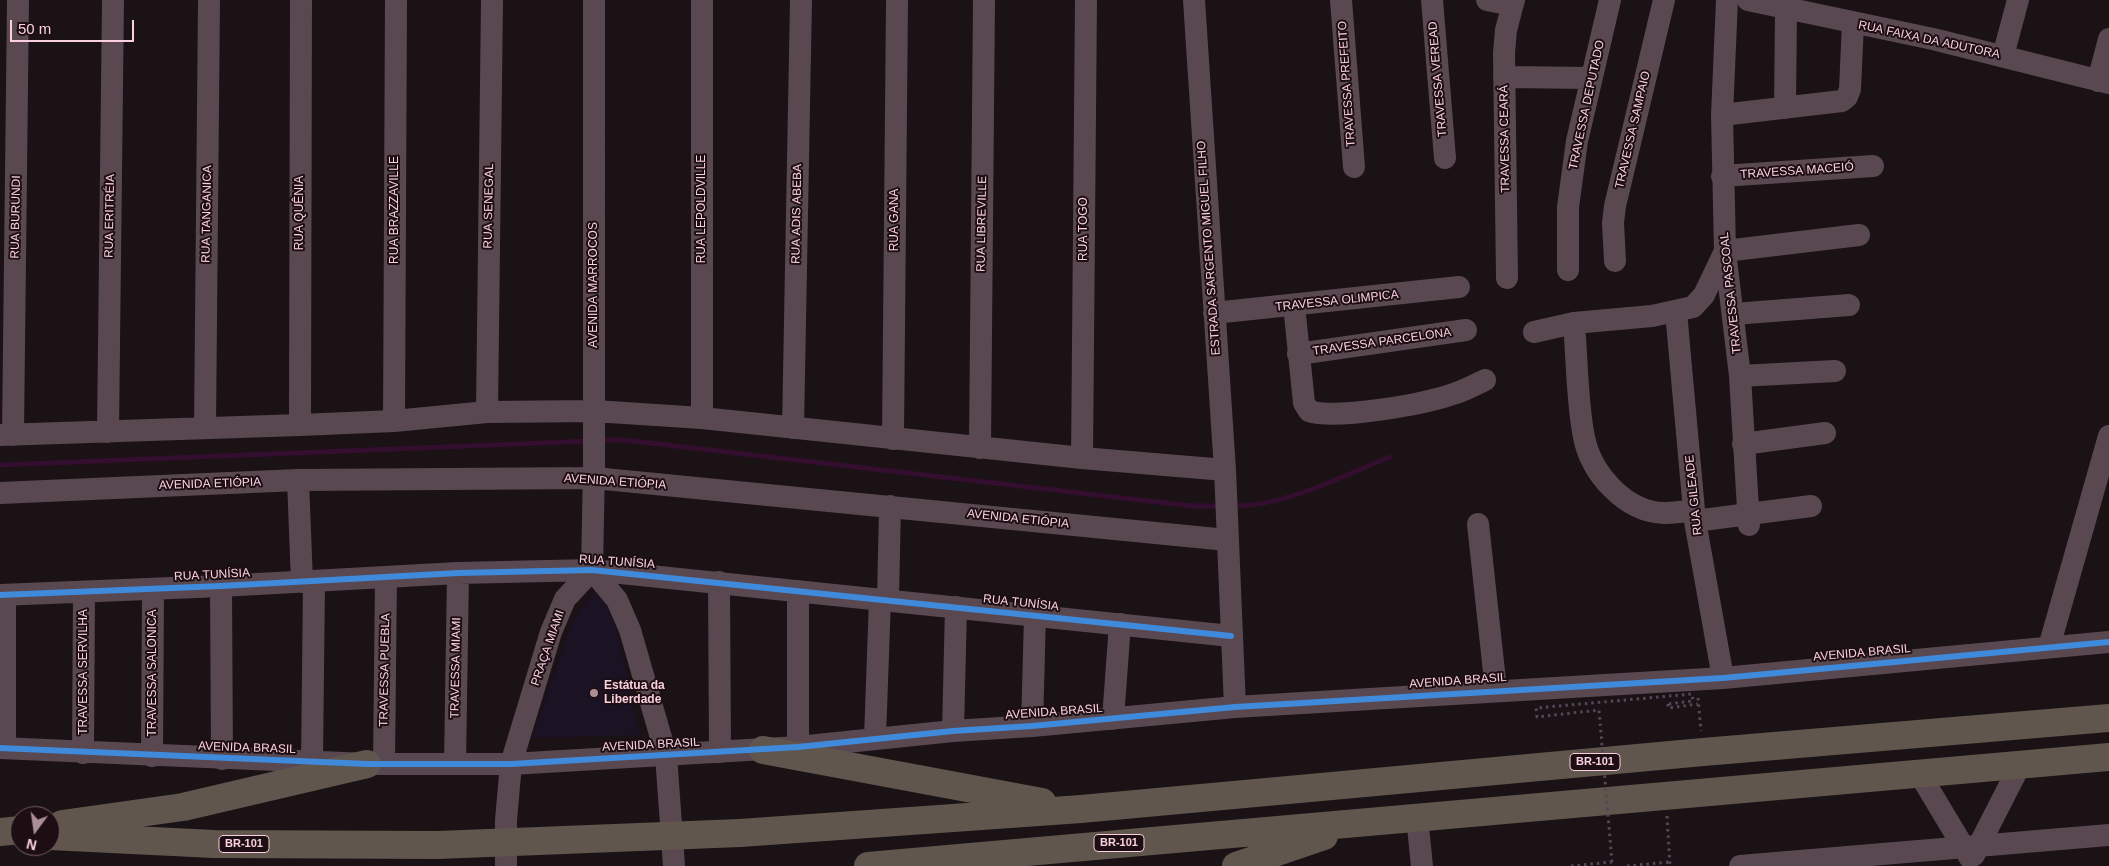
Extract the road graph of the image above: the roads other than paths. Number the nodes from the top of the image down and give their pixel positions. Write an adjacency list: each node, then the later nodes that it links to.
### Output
1 (18, 0): 63 (street, RUA BURUNDI)
2 (113, 0): 61 (street, RUA ERITRÉIA)
3 (209, 0): 59 (street, RUA TANGANICA)
4 (301, 0): 58 (street, RUA QUÊNIA)
5 (396, 0): 57 (street, RUA BRAZZAVILLE)
6 (492, 0): 54 (street, RUA SENEGAL)
7 (594, 0): 55 (street, AVENIDA MARROCOS)
8 (702, 0): 56 (street, RUA LEPOLDVILLE)
9 (801, 0): 60 (street, RUA ADIS ABEBA)
10 (897, 0): 65 (street, RUA GANA)
11 (984, 0): 67 (street, RUA LIBREVILLE)
12 (1086, 0): 68 (street, RUA TOGO)
13 (1194, 0): 45 (street, ESTRADA SARGENTO MIGUEL FILHO)
14 (1341, 0): 34 (street, TRAVESSA PREFEITO)
15 (1432, 0): 32 (street, TRAVESSA VEREAD)
16 (1487, 0): 22 (street)
17 (1610, 0): 28 (street, TRAVESSA DEPUTADO)
18 (1664, 0): 38 (street, TRAVESSA SAMPAIO)
19 (1727, 0): 31 (street, TRAVESSA PASCOAL)
20 (1748, 0): 23 (street, RUA FAIXA DA ADUTORA)
21 (2018, 0): 26 (street)
22 (1513, 2): 27 (street, TRAVESSA CEARÁ)
23 (1786, 8): 24 (street, RUA FAIXA DA ADUTORA); 30 (street)
24 (1853, 23): 26 (street, RUA FAIXA DA ADUTORA); 30 (street)
25 (2109, 38): 29 (street)
26 (2003, 56): 29 (street, RUA FAIXA DA ADUTORA)
27 (1504, 77): 28 (street); 40 (street, TRAVESSA CEARÁ)
28 (1591, 78): 39 (street, TRAVESSA DEPUTADO)
29 (2104, 82)
30 (1785, 108): 31 (street)
31 (1722, 115): 35 (street, TRAVESSA PASCOAL)
32 (1445, 158)
33 (1873, 166): 35 (street, TRAVESSA MACEIÓ)
34 (1354, 167)
35 (1722, 176): 37 (street, TRAVESSA PASCOAL)
36 (1859, 235): 37 (street)
37 (1725, 251): 44 (street); 46 (street, TRAVESSA PASCOAL)
38 (1615, 261)
39 (1568, 270)
40 (1507, 278)
41 (1459, 287): 42 (street, TRAVESSA OLIMPICA)
42 (1294, 305): 45 (street, TRAVESSA OLIMPICA); 50 (street)
43 (1849, 305): 46 (street)
44 (1676, 312): 47 (street); 75 (street, RUA GILEADE)
45 (1214, 314): 69 (street, ESTRADA SARGENTO MIGUEL FILHO)
46 (1734, 314): 52 (street, TRAVESSA PASCOAL)
47 (1574, 323): 49 (street); 75 (street)
48 (1466, 330): 50 (street, TRAVESSA PARCELONA)
49 (1534, 332)
50 (1298, 354): 53 (street)
51 (1835, 371): 52 (street)
52 (1740, 376): 66 (street, TRAVESSA PASCOAL)
53 (1485, 380)
54 (487, 412): 55 (street); 57 (street)
55 (594, 418): 56 (street); 70 (street, AVENIDA MARROCOS)
56 (702, 418): 60 (street)
57 (394, 421): 58 (street)
58 (300, 425): 59 (street)
59 (205, 428): 61 (street)
60 (793, 428): 65 (street)
61 (108, 432): 63 (street)
62 (1825, 433): 66 (street)
63 (6, 435)
64 (2109, 436): 95 (street)
65 (893, 439): 67 (street)
66 (1743, 444): 77 (street, TRAVESSA PASCOAL)
67 (980, 448): 68 (street)
68 (1082, 458): 69 (street)
69 (1225, 470): 76 (street, ESTRADA SARGENTO MIGUEL FILHO)
70 (594, 472): 71 (street, AVENIDA ETIÓPIA); 73 (street, AVENIDA ETIÓPIA); 79 (street, AVENIDA MARROCOS)
71 (298, 480): 72 (street, AVENIDA ETIÓPIA); 82 (street)
72 (0, 493)
73 (890, 506): 76 (street, AVENIDA ETIÓPIA); 89 (street)
74 (1811, 506): 77 (street)
75 (1695, 516): 77 (street); 96 (street, RUA GILEADE)
76 (1227, 518): 93 (street, ESTRADA SARGENTO MIGUEL FILHO)
77 (1748, 520)
78 (1478, 524): 97 (street)
79 (592, 570): 80 (street, RUA TUNÍSIA); 83 (street, RUA TUNÍSIA); 109 (street); 116 (street, PRAÇA MIAMI)
80 (458, 573): 81 (street, RUA TUNÍSIA); 115 (street, TRAVESSA MIAMI)
81 (386, 576): 82 (street, RUA TUNÍSIA); 114 (street, TRAVESSA PUEBLA)
82 (308, 581): 84 (street, RUA TUNÍSIA); 113 (street)
83 (719, 582): 86 (street, RUA TUNÍSIA); 107 (street)
84 (221, 586): 85 (street, RUA TUNÍSIA); 112 (street)
85 (153, 589): 87 (street, RUA TUNÍSIA); 110 (street, TRAVESSA SALONICA)
86 (798, 591): 89 (street, RUA TUNÍSIA); 104 (street)
87 (84, 592): 88 (street, RUA TUNÍSIA); 108 (street, TRAVESSA SERVILHA)
88 (3, 595): 105 (street)
89 (884, 599): 90 (street, RUA TUNÍSIA); 103 (street)
90 (956, 607): 91 (street, RUA TUNÍSIA); 102 (street)
91 (1034, 615): 92 (street, RUA TUNÍSIA); 101 (street)
92 (1120, 624): 93 (street, RUA TUNÍSIA); 100 (street)
93 (1231, 636): 98 (street, ESTRADA SARGENTO MIGUEL FILHO)
94 (2109, 642): 95 (street, AVENIDA BRASIL)
95 (2049, 647): 96 (street, AVENIDA BRASIL)
96 (1723, 678): 97 (street, AVENIDA BRASIL)
97 (1496, 690): 98 (street, AVENIDA BRASIL)
98 (1235, 707): 100 (street, AVENIDA BRASIL)
99 (2109, 718): 119 (highway, BR-101)
100 (1113, 719): 101 (street, AVENIDA BRASIL)
101 (1032, 726): 102 (street, AVENIDA BRASIL)
102 (953, 731): 103 (street, AVENIDA BRASIL)
103 (875, 738): 104 (street, AVENIDA BRASIL)
104 (798, 747): 106 (street, AVENIDA BRASIL)
105 (2, 748): 108 (street, AVENIDA BRASIL)
106 (763, 750): 107 (street, AVENIDA BRASIL); 119 (highway)
107 (720, 752): 109 (street, AVENIDA BRASIL)
108 (83, 753): 110 (street, AVENIDA BRASIL)
109 (666, 755): 116 (street, AVENIDA BRASIL); 127 (street)
110 (152, 756): 112 (street, AVENIDA BRASIL)
111 (2109, 757): 117 (highway, BR-101)
112 (222, 759): 113 (street, AVENIDA BRASIL)
113 (312, 762): 114 (street, AVENIDA BRASIL)
114 (375, 764): 115 (street, AVENIDA BRASIL); 122 (highway)
115 (455, 764): 116 (street, AVENIDA BRASIL)
116 (511, 764): 126 (street, PRAÇA MIAMI)
117 (2020, 765): 118 (highway, BR-101); 125 (street)
118 (1919, 773): 120 (highway, BR-101); 125 (street)
119 (1081, 809): 124 (highway, BR-101, bridge)
120 (1417, 817): 121 (highway, BR-101); 130 (street)
121 (1371, 821): 128 (highway, BR-101); 129 (highway)
122 (60, 825)
123 (2109, 835): 125 (street)
124 (60, 836)
125 (1971, 855): 131 (street)
126 (506, 866)
127 (674, 866)
128 (868, 866)
129 (1236, 866)
130 (1422, 866)
131 (1740, 866)

